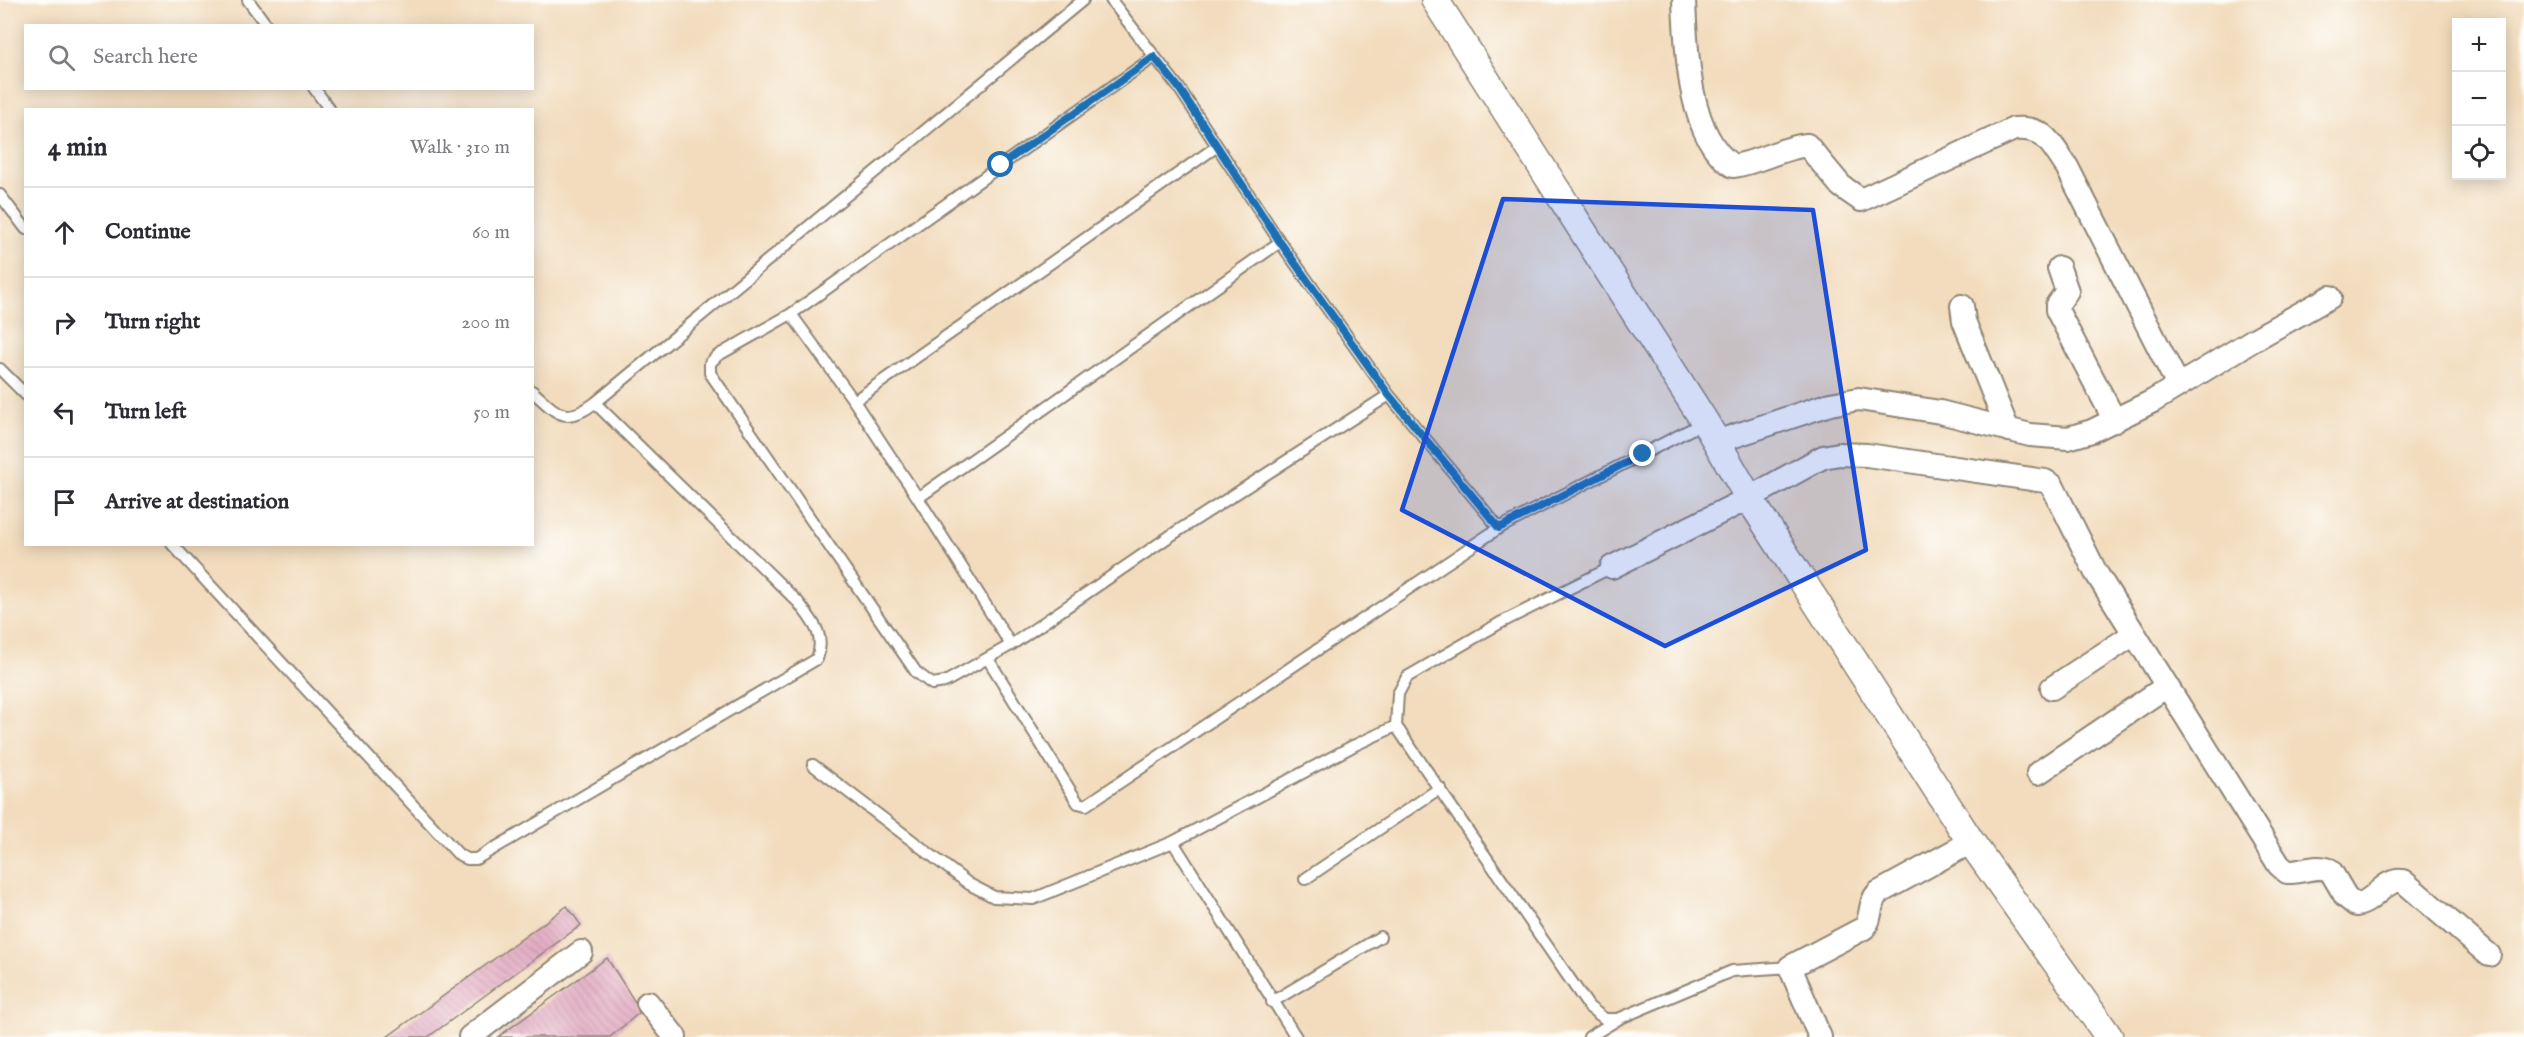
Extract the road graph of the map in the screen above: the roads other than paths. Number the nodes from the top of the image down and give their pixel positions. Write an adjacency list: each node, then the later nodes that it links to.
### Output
1 (248, 0): 6 (lane)
2 (1083, 0): 24 (lane)
3 (1111, 0): 7 (lane)
4 (1435, 0): 27 (street)
5 (1684, 0): 19 (street)
6 (266, 24)
7 (1154, 57): 10 (lane); 17 (lane)
8 (315, 90): 9 (lane)
9 (329, 108)
10 (1216, 147): 13 (lane); 23 (lane)
11 (0, 195): 12 (lane)
12 (24, 226)
13 (1280, 242): 22 (lane); 29 (lane)
14 (2059, 268): 25 (street)
15 (2330, 297): 19 (street)
16 (1962, 306): 26 (street)
17 (791, 314): 23 (lane); 35 (lane)
18 (0, 369): 20 (lane)
19 (2178, 385): 25 (street)
20 (24, 393)
21 (534, 393): 24 (lane)
22 (1389, 395): 30 (lane); 34 (lane)
23 (854, 401): 29 (lane)
24 (595, 403): 31 (lane)
25 (2115, 421): 26 (street)
26 (2008, 430): 27 (street)
27 (1715, 440): 28 (street); 30 (lane)
28 (1744, 489): 32 (street); 33 (street); 43 (street)
29 (918, 498): 34 (lane)
30 (1499, 528): 35 (lane)
31 (174, 546)
32 (1612, 567): 38 (lane)
33 (2134, 634): 36 (street); 37 (street)
34 (1011, 645): 35 (lane)
35 (987, 658)
36 (2168, 686): 40 (street); 47 (street)
37 (2052, 688)
38 (1396, 726): 41 (lane); 42 (lane)
39 (813, 765): 42 (lane)
40 (2038, 773)
41 (1440, 788): 44 (lane); 51 (lane)
42 (1173, 842): 49 (lane)
43 (1971, 842): 48 (street); 57 (street)
44 (1305, 879)
45 (1380, 937): 49 (lane)
46 (581, 952): 52 (street)
47 (2489, 955)
48 (1790, 967): 51 (lane); 56 (street)
49 (1272, 1002): 54 (lane)
50 (648, 1003): 53 (street)
51 (1618, 1019): 55 (lane)
52 (470, 1037)
53 (675, 1037)
54 (1296, 1037)
55 (1589, 1037)
56 (1820, 1037)
57 (2109, 1037)

